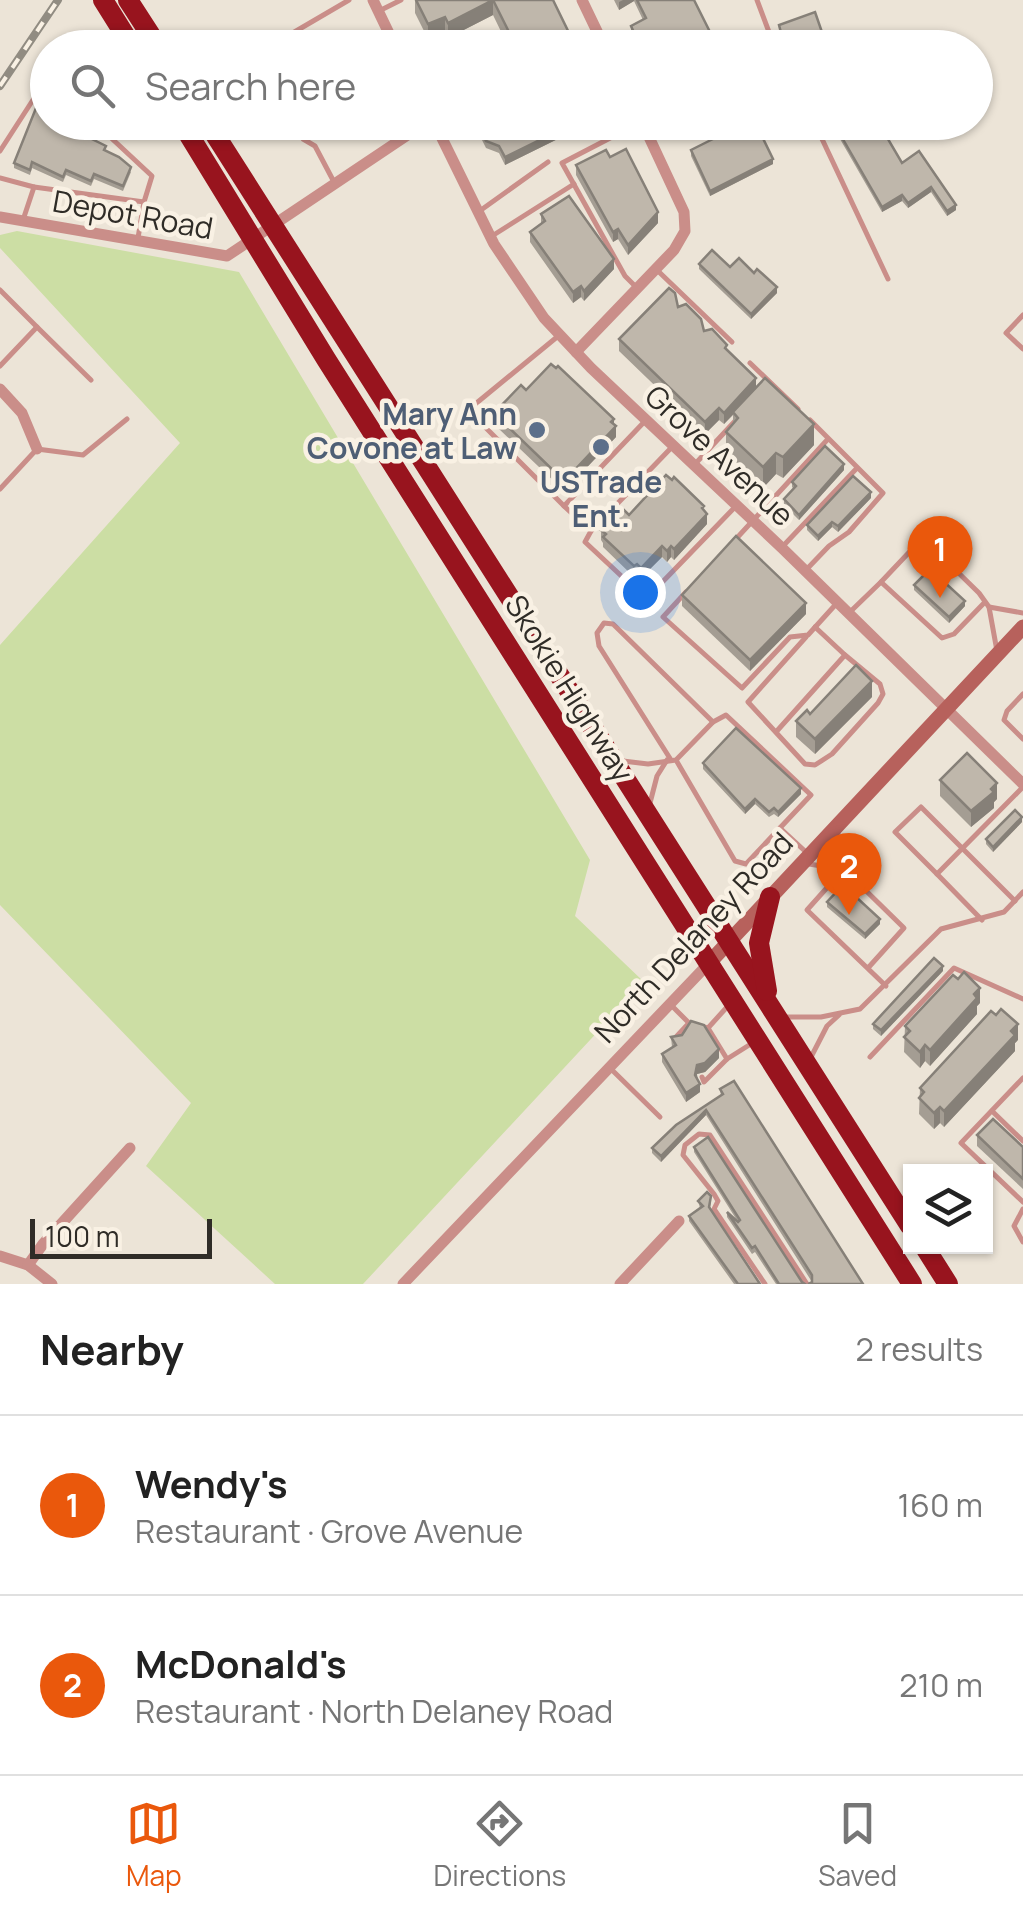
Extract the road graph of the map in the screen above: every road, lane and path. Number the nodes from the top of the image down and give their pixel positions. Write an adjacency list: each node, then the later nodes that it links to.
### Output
1 (103, 0): 8 (highway)
2 (128, 0): 9 (highway)
3 (350, 0): 10 (lane)
4 (401, 0): 7 (lane)
5 (582, 0): 12 (street)
6 (757, 0): 13 (lane)
7 (376, 6): 11 (street)
8 (122, 30)
9 (147, 30)
10 (298, 30)
11 (387, 30)
12 (596, 30)
13 (768, 30)
14 (30, 104): 24 (lane)
15 (113, 140): 30 (lane)
16 (192, 140): 36 (highway, Skokie Highway)
17 (219, 140): 34 (highway, Skokie Highway)
18 (304, 140): 27 (lane)
19 (401, 140): 27 (street, Depot Road)
20 (440, 140): 31 (street, Grove Avenue)
21 (606, 140): 28 (lane)
22 (650, 140): 38 (street)
23 (822, 140): 39 (lane)
24 (0, 151)
25 (548, 162): 31 (lane)
26 (0, 178): 29 (lane)
27 (334, 182): 34 (street, Depot Road)
28 (574, 184): 35 (lane); 40 (lane)
29 (34, 187): 30 (lane); 33 (lane)
30 (144, 202): 37 (lane)
31 (478, 211): 35 (street, Grove Avenue)
32 (0, 217): 33 (street, Depot Road)
33 (23, 220): 37 (street, Depot Road)
34 (273, 224): 36 (street, Depot Road); 85 (highway, Skokie Highway)
35 (491, 237): 44 (street, Grove Avenue)
36 (252, 238): 37 (street, Depot Road); 100 (highway, Skokie Highway)
37 (137, 241)
38 (656, 269): 40 (street); 45 (lane)
39 (888, 279)
40 (637, 289): 47 (street)
41 (0, 290): 43 (lane)
42 (1023, 315): 46 (lane)
43 (37, 327): 49 (lane); 50 (lane)
44 (560, 335): 47 (street, Grove Avenue); 63 (lane)
45 (732, 342)
46 (1023, 349)
47 (576, 352): 56 (street, Grove Avenue)
48 (750, 362): 51 (lane)
49 (0, 366)
50 (92, 380)
51 (772, 382): 53 (lane); 57 (lane)
52 (0, 388): 59 (street)
53 (759, 396)
54 (746, 410): 60 (lane)
55 (128, 419): 59 (lane)
56 (646, 420): 58 (street, Grove Avenue); 63 (lane)
57 (828, 439): 61 (lane); 65 (lane)
58 (673, 446): 60 (street, Grove Avenue); 66 (lane)
59 (37, 449): 62 (lane)
60 (694, 466): 64 (street, Grove Avenue)
61 (856, 468): 67 (lane); 69 (lane)
62 (0, 489)
63 (564, 506): 66 (lane)
64 (736, 506): 65 (street, Grove Avenue); 66 (lane)
65 (752, 522): 67 (street, Grove Avenue); 68 (lane)
66 (591, 531)
67 (782, 548): 69 (street, Grove Avenue)
68 (726, 549)
69 (804, 572): 72 (street, Grove Avenue)
70 (881, 582): 73 (lane); 73 (lane); 74 (lane)
71 (688, 590): 77 (lane)
72 (836, 603): 74 (street, Grove Avenue); 76 (lane)
73 (988, 604): 75 (lane); 78 (lane)
74 (848, 614): 81 (street, Grove Avenue)
75 (1022, 625): 78 (street, North Delaney Road)
76 (815, 626): 77 (lane); 79 (lane)
77 (808, 635): 83 (lane)
78 (998, 654): 81 (street, North Delaney Road)
79 (845, 655): 83 (lane); 83 (lane)
80 (1023, 694): 84 (lane)
81 (946, 708): 87 (street, Grove Avenue); 89 (street, North Delaney Road)
82 (713, 722): 86 (lane); 86 (lane); 90 (lane)
83 (776, 732)
84 (1023, 739)
85 (615, 760): 86 (lane); 88 (highway, Skokie Highway)
86 (672, 760): 88 (lane); 90 (lane)
87 (1023, 786): 91 (lane)
88 (648, 811): 99 (highway, Skokie Highway)
89 (838, 822): 92 (street, North Delaney Road); 94 (lane)
90 (780, 828): 92 (lane)
91 (962, 848): 93 (lane); 93 (lane); 97 (lane)
92 (804, 859): 94 (lane); 96 (street, North Delaney Road)
93 (936, 874): 98 (lane)
94 (840, 880): 101 (lane); 101 (lane)
95 (1023, 892): 97 (lane)
96 (770, 897): 99 (street, North Delaney Road); 106 (highway)
97 (1015, 900): 98 (lane)
98 (982, 920): 102 (lane)
99 (730, 940): 100 (street, North Delaney Road); 106 (highway, Skokie Highway)
100 (709, 963): 104 (highway, Skokie Highway); 105 (street, North Delaney Road)
101 (868, 968): 102 (lane)
102 (886, 986): 107 (lane)
103 (1023, 999): 112 (lane)
104 (733, 1002): 109 (lane); 111 (highway, Skokie Highway)
105 (670, 1004): 108 (lane); 115 (street, North Delaney Road)
106 (773, 1010): 107 (lane); 114 (highway, Skokie Highway)
107 (842, 1013): 114 (lane)
108 (690, 1025): 109 (lane); 110 (lane)
109 (708, 1028): 113 (lane)
110 (678, 1039)
111 (757, 1040): 113 (lane); 134 (highway, Skokie Highway)
112 (870, 1057)
113 (727, 1059): 116 (lane)
114 (808, 1064): 123 (highway, Skokie Highway)
115 (609, 1067): 119 (lane); 130 (street, North Delaney Road)
116 (702, 1078)
117 (1023, 1078): 118 (lane)
118 (992, 1111): 120 (lane); 122 (lane)
119 (660, 1117)
120 (1023, 1141)
121 (130, 1148): 128 (street)
122 (1023, 1205): 125 (lane)
123 (903, 1215)
124 (679, 1221): 131 (street)
125 (1023, 1242)
126 (929, 1254): 135 (highway)
127 (0, 1256): 128 (street)
128 (28, 1265): 129 (street)
129 (52, 1284)
130 (403, 1284)
131 (620, 1284)
132 (765, 1284): 133 (lane)
133 (807, 1284)
134 (912, 1284)
135 (948, 1284)

